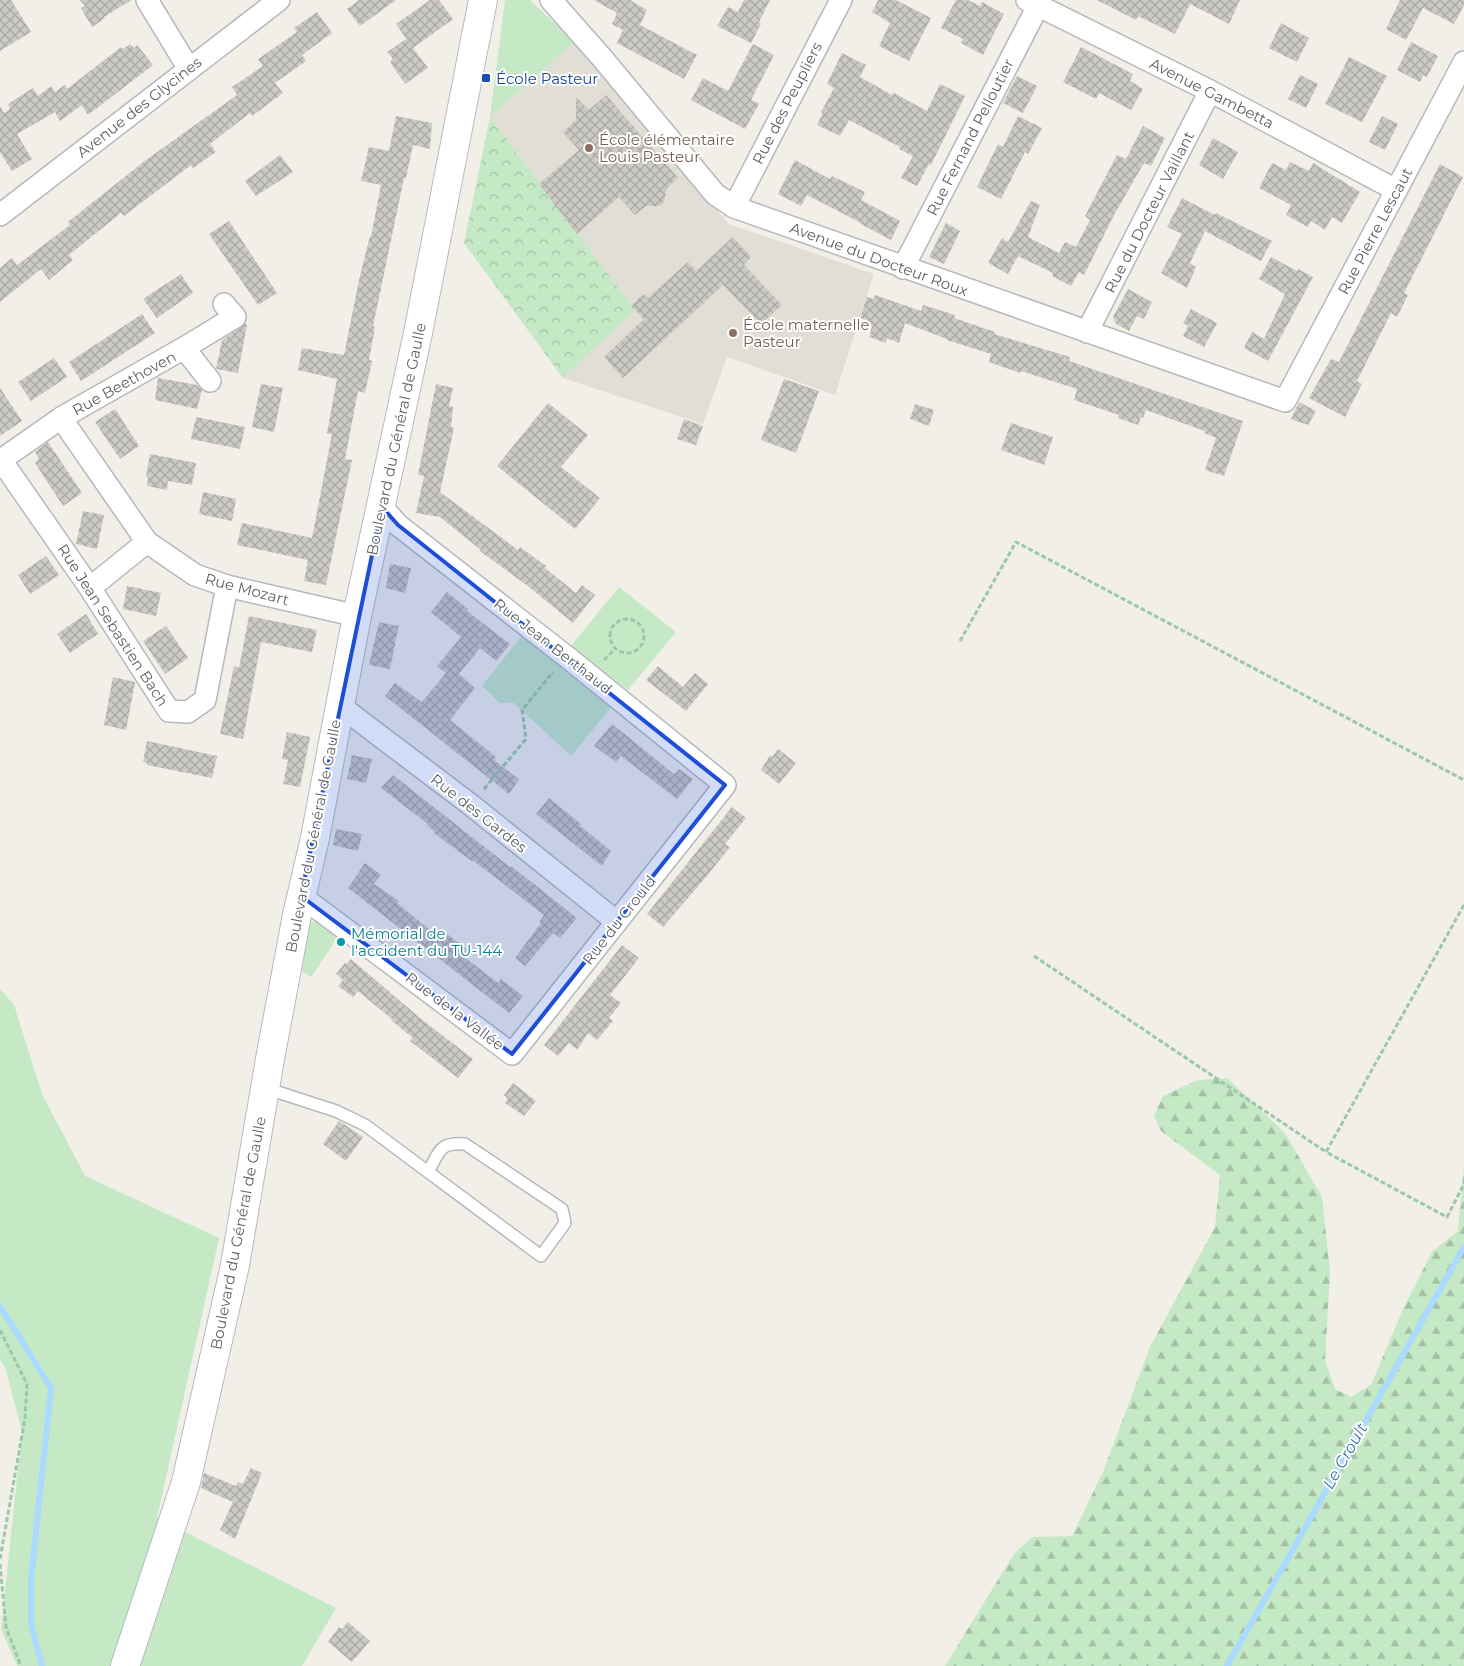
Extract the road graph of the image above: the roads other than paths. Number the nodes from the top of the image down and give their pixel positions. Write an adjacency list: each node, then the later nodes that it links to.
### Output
1 (147, 0): 7 (street)
2 (279, 0): 7 (street, Avenue des Glycines)
3 (483, 0): 21 (street, Boulevard du Général de Gaulle)
4 (551, 0): 12 (street, Avenue du Docteur Roux)
5 (840, 0): 12 (street, Rue des Peupliers)
6 (1032, 3): 9 (street, Avenue Gambetta); 13 (street, Rue Fernand Pelloutier)
7 (189, 69): 11 (street, Avenue des Glycines)
8 (1462, 71): 10 (street, Rue Pierre Lescaut)
9 (1210, 91): 10 (street, Avenue Gambetta); 15 (street, Rue du Docteur Vaillant)
10 (1396, 190): 18 (street, Rue Pierre Lescaut)
11 (3, 207)
12 (734, 207): 13 (street, Avenue du Docteur Roux)
13 (903, 268): 15 (street, Avenue du Docteur Roux)
14 (224, 304): 16 (street, Rue Beethoven)
15 (1088, 332): 18 (street, Avenue du Docteur Roux)
16 (184, 348): 17 (street); 19 (street, Rue Beethoven)
17 (210, 381)
18 (1285, 401)
19 (61, 418): 20 (street, Rue Beethoven); 22 (street, Rue Mozart)
20 (1, 460): 24 (street, Rue Jean Sebastien Bach)
21 (382, 507): 25 (street, Boulevard du Général de Gaulle); 27 (street, Rue Jean Berthaud)
22 (146, 542): 23 (street, Rue Mozart); 24 (street)
23 (227, 586): 24 (street, Rue Jean Sebastien Bach); 25 (street, Rue Mozart)
24 (90, 588)
25 (357, 616): 26 (street, Boulevard du Général de Gaulle)
26 (340, 705): 28 (street, Boulevard du Général de Gaulle); 29 (street, Rue des Gardes)
27 (725, 785): 29 (street, Rue du Crould)
28 (301, 896): 30 (street, Rue de la Vallée); 31 (street, Boulevard du Général de Gaulle)
29 (617, 922): 30 (street, Rue du Crould)
30 (512, 1054)
31 (265, 1088): 32 (lane); 33 (street, Boulevard du Général de Gaulle)
32 (428, 1172): 32 (lane)
33 (125, 1666)

